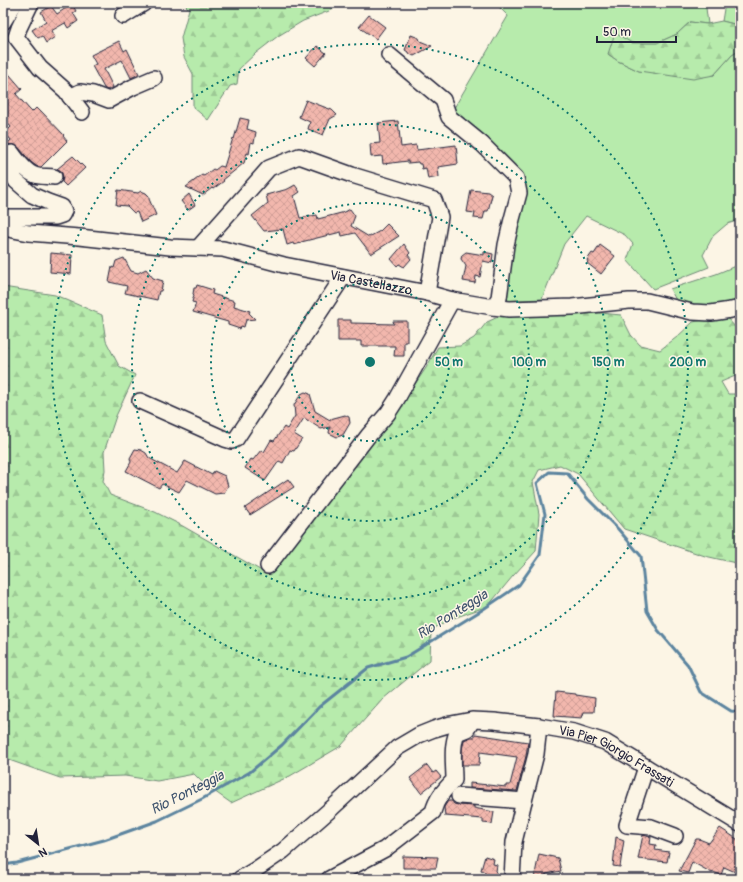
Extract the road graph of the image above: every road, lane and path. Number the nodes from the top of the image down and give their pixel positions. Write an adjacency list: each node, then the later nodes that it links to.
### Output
1 (15, 3): 5 (street)
2 (31, 3): 8 (street)
3 (144, 3): 4 (street)
4 (123, 16)
5 (3, 22)
6 (389, 55): 17 (street)
7 (154, 78): 8 (street)
8 (70, 97): 9 (street)
9 (82, 112)
10 (54, 176): 11 (street)
11 (3, 216)
12 (3, 228): 13 (street, Via Castellazzo)
13 (198, 248): 14 (street, Via Castellazzo); 15 (street)
14 (343, 277): 15 (street, Via Castellazzo); 19 (street)
15 (427, 293): 16 (street, Via Castellazzo)
16 (452, 300): 17 (street, Via Castellazzo); 20 (street)
17 (493, 307): 18 (street, Via Castellazzo)
18 (740, 308)
19 (140, 401)
20 (268, 566)
21 (477, 720): 22 (street, Via Pier Giorgio Frassati); 28 (street, Via Pier Giorgio Frassati); 30 (street)
22 (539, 726): 23 (street, Via Pier Giorgio Frassati); 25 (street)
23 (646, 767): 26 (street, Via Pier Giorgio Frassati); 27 (street)
24 (459, 796): 25 (street)
25 (524, 801): 31 (street)
26 (740, 824)
27 (675, 836)
28 (256, 875): 29 (street, Via Pier Giorgio Frassati)
29 (240, 879)
30 (329, 879)
31 (512, 879)

